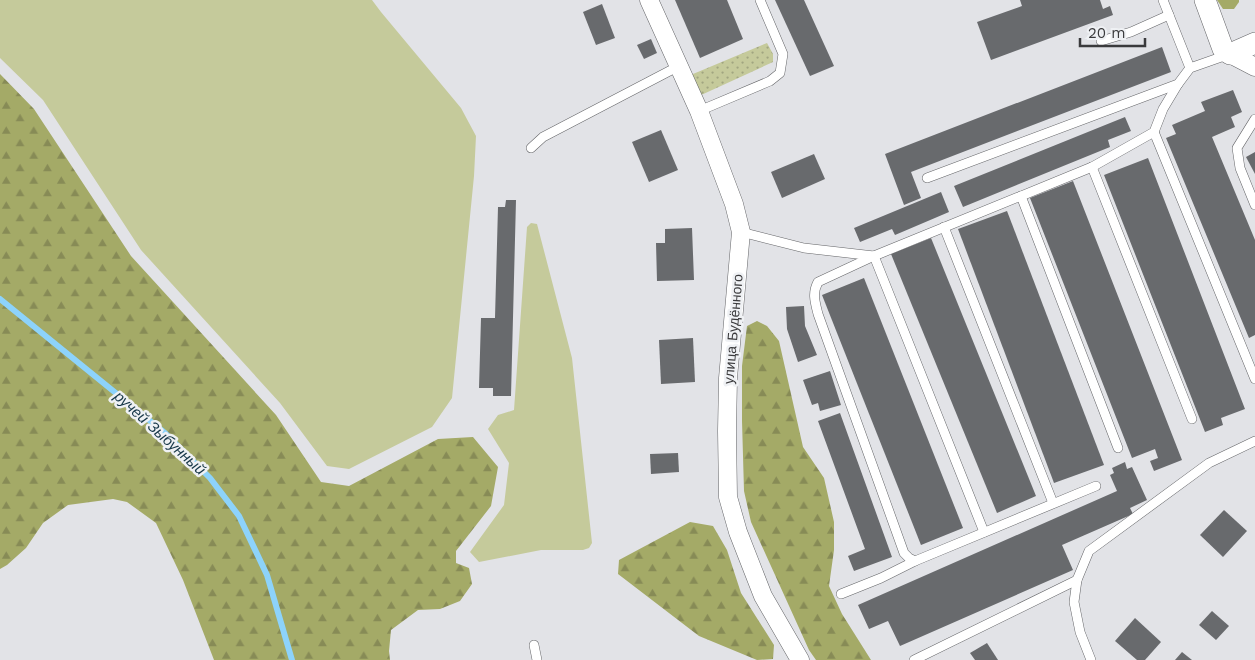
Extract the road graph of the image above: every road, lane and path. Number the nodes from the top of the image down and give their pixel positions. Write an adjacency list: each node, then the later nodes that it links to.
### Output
1 (649, 0): 9 (street, улица Будённого)
2 (760, 0): 13 (lane)
3 (1163, 0): 5 (lane)
4 (1205, 0): 8 (street)
5 (1169, 15): 6 (lane); 11 (lane)
6 (1101, 41)
7 (1255, 43): 8 (street)
8 (1230, 54): 10 (street); 11 (lane)
9 (679, 66): 13 (street, улица Будённого); 16 (lane)
10 (1255, 67)
11 (1190, 68): 12 (lane)
12 (1178, 84): 15 (lane); 18 (lane)
13 (699, 111): 22 (street, улица Будённого)
14 (1255, 119): 20 (lane)
15 (1154, 132): 17 (lane); 24 (lane)
16 (531, 148)
17 (1092, 167): 19 (lane); 25 (lane)
18 (928, 178)
19 (1021, 196): 21 (lane); 27 (lane)
20 (1255, 205)
21 (944, 227): 23 (lane); 29 (lane)
22 (741, 232): 23 (lane); 35 (street, улица Будённого)
23 (874, 256): 30 (lane); 31 (lane)
24 (1255, 379)
25 (1192, 419)
26 (1255, 440): 32 (lane)
27 (1118, 448)
28 (1096, 486): 29 (lane)
29 (1053, 503): 30 (lane)
30 (984, 532): 31 (lane)
31 (915, 561): 33 (lane)
32 (1077, 580): 37 (lane); 38 (lane)
33 (841, 594)
34 (534, 645): 36 (lane)
35 (798, 659)
36 (537, 660)
37 (914, 660)
38 (1091, 660)

